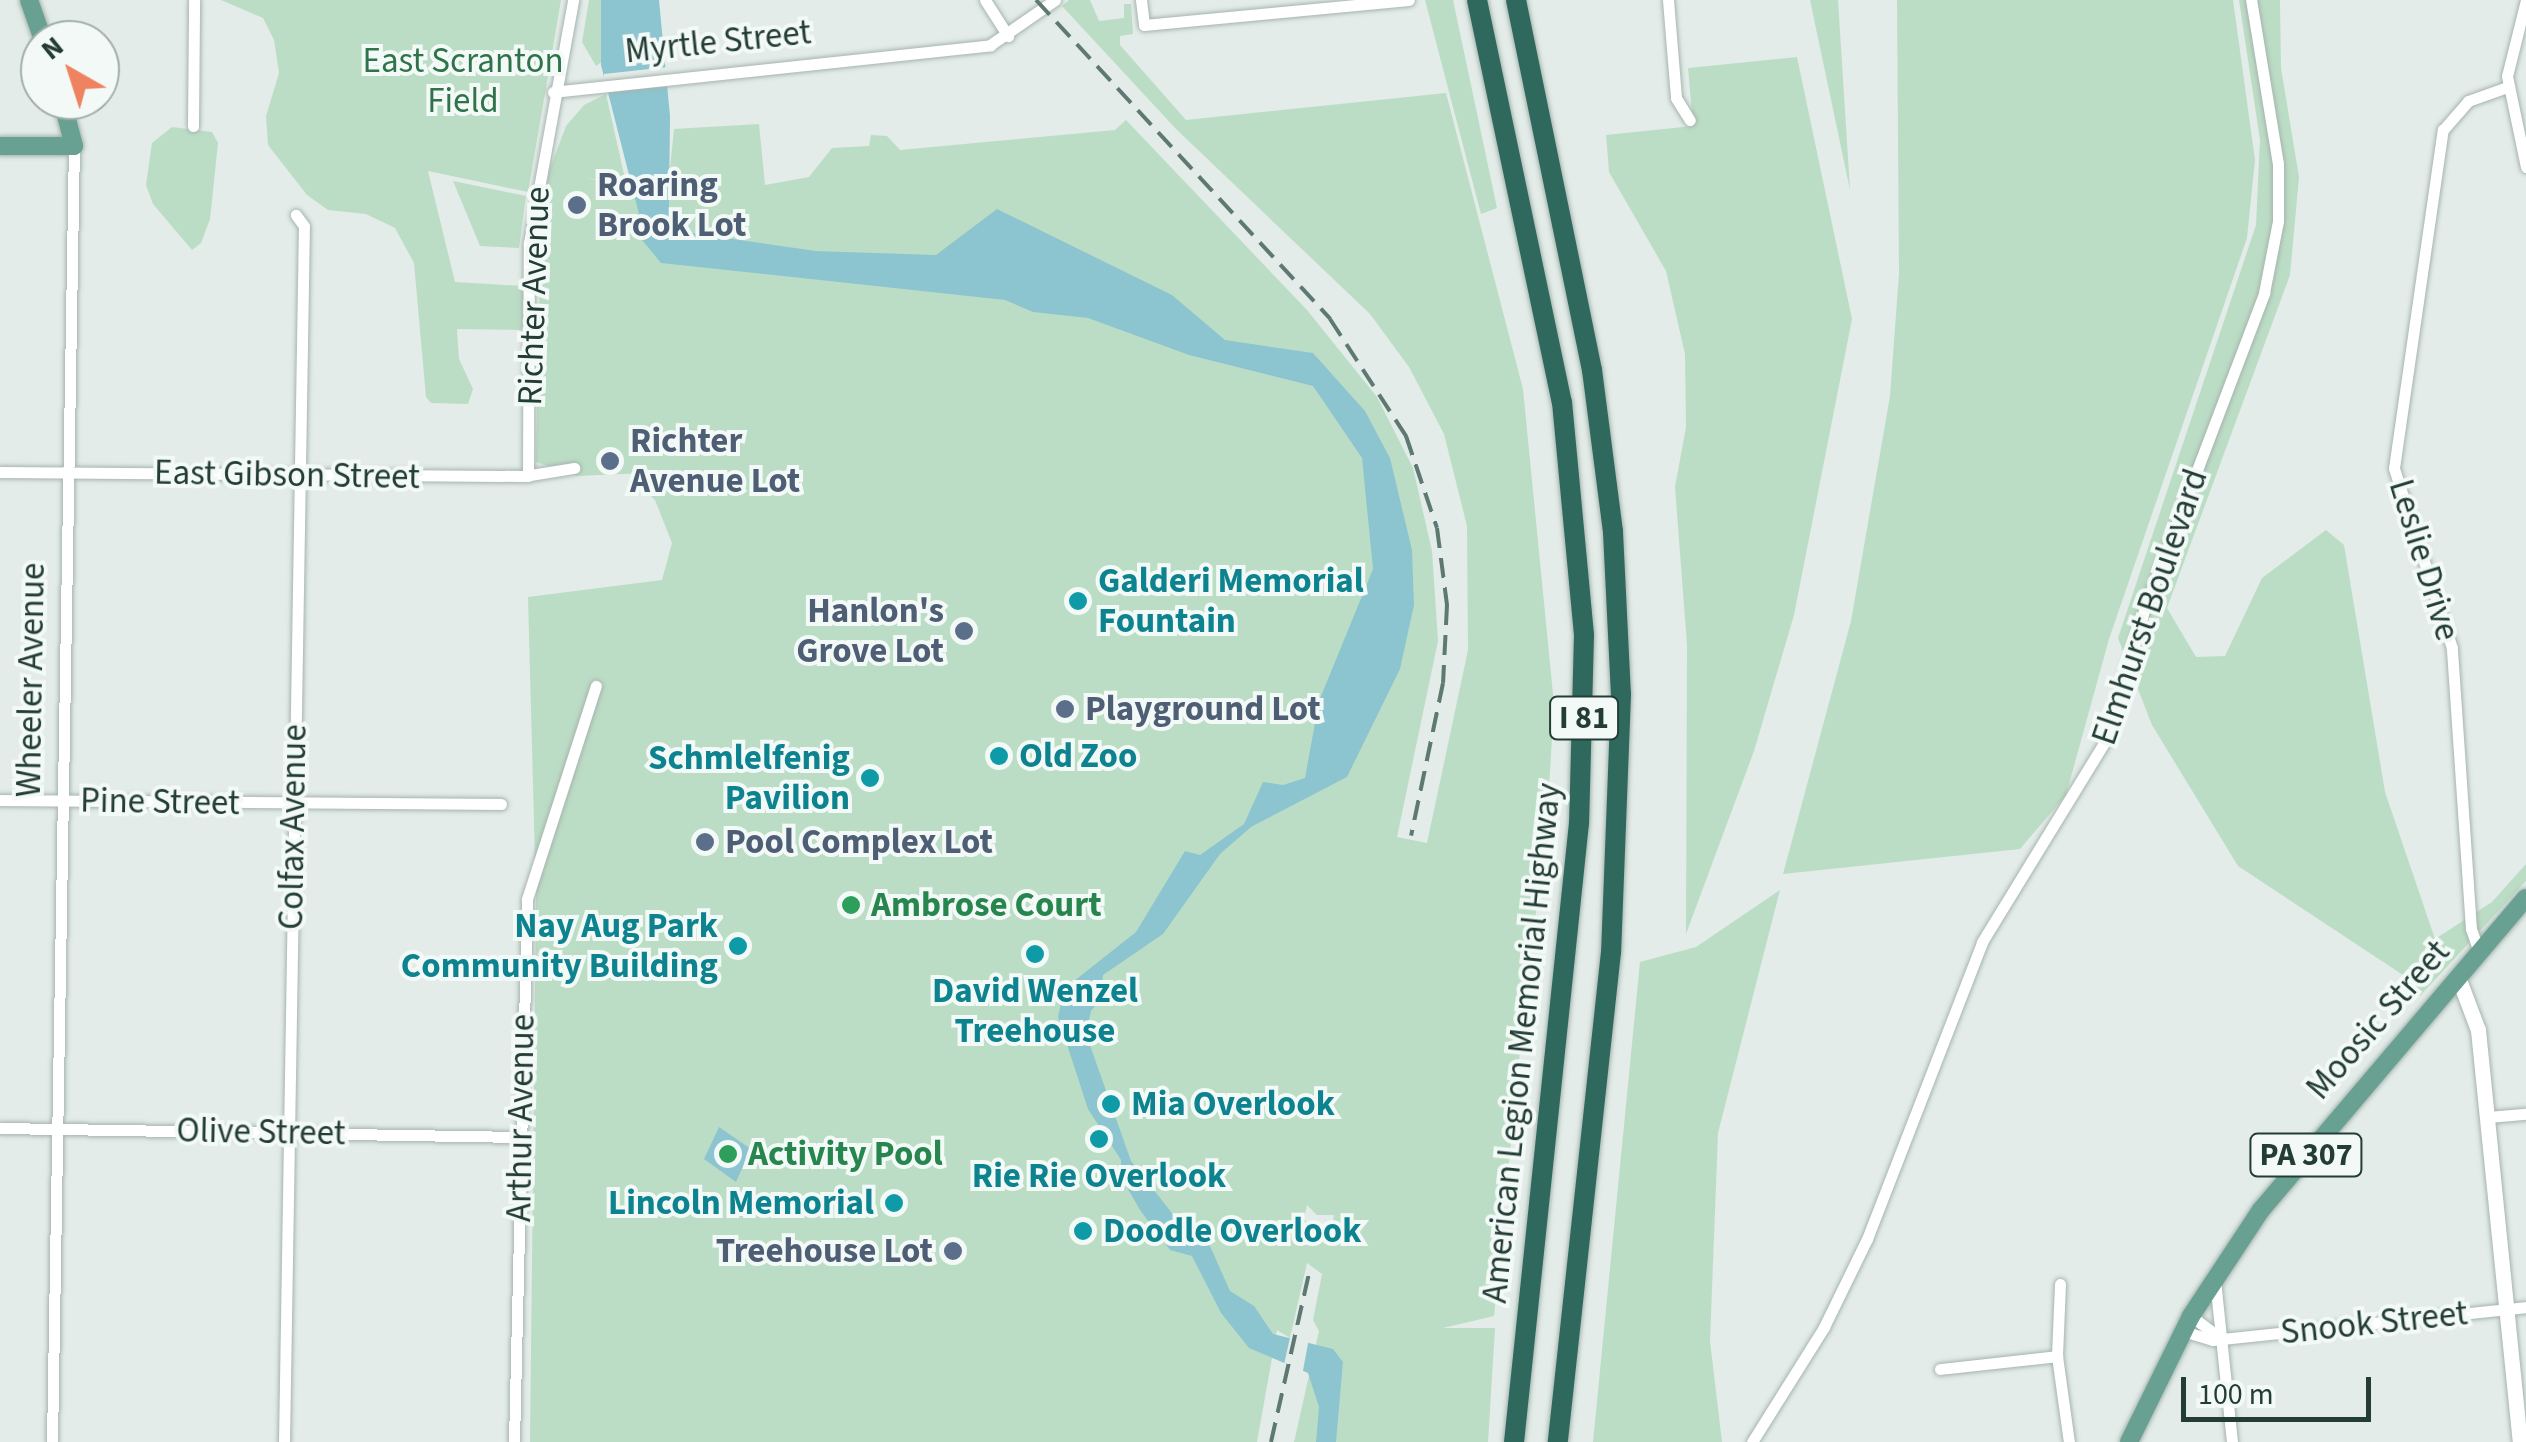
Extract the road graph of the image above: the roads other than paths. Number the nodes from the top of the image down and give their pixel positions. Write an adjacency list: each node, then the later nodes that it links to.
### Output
1 (194, 0): 17 (street)
2 (573, 0): 14 (street, Richter Avenue)
3 (986, 0): 12 (street)
4 (1056, 0): 12 (street, Myrtle Street)
5 (1142, 0): 6 (street)
6 (1409, 0)
7 (1477, 0): 52 (highway, American Legion Memorial Highway / I 81)
8 (1516, 0): 53 (highway, American Legion Memorial Highway / I 81)
9 (1668, 0): 16 (street)
10 (2251, 0): 54 (street, Elmhurst Boulevard)
11 (2526, 0): 13 (street)
12 (1008, 36): 14 (street, Myrtle Street)
13 (2507, 88): 20 (street); 33 (street, Leslie Drive)
14 (553, 92): 25 (street, Richter Avenue)
15 (67, 120): 19 (main road, Wheeler Avenue)
16 (1690, 120)
17 (193, 126)
18 (0, 146): 19 (main road)
19 (74, 146): 24 (street, Wheeler Avenue)
20 (2526, 167)
21 (296, 215): 26 (street, Colfax Avenue)
22 (574, 468): 25 (street, East Gibson Street)
23 (0, 472): 24 (street, East Gibson Street)
24 (67, 473): 26 (street, East Gibson Street); 29 (street, Wheeler Avenue)
25 (528, 476): 26 (street, East Gibson Street)
26 (298, 477): 30 (street, Colfax Avenue)
27 (596, 686): 40 (street, Arthur Avenue)
28 (0, 800): 29 (street, Pine Street)
29 (62, 800): 30 (street, Pine Street); 38 (street, Wheeler Avenue)
30 (294, 803): 31 (street, Pine Street); 39 (street, Colfax Avenue)
31 (501, 804)
32 (2526, 898): 33 (main road, Moosic Street / PA 307)
33 (2479, 952): 34 (main road, Moosic Street / PA 307)
34 (2458, 977): 36 (street); 41 (main road, Moosic Street / PA 307)
35 (2526, 1114): 36 (street)
36 (2488, 1117): 44 (street)
37 (0, 1128): 38 (street, Olive Street)
38 (57, 1130): 39 (street, Olive Street); 49 (street, Wheeler Avenue)
39 (286, 1133): 40 (street, Olive Street); 50 (street, Colfax Avenue)
40 (521, 1137): 51 (street, Arthur Avenue)
41 (2215, 1276): 45 (main road, Moosic Street / PA 307); 46 (street)
42 (2060, 1284): 47 (street)
43 (2526, 1308): 44 (street, Snook Street)
44 (2507, 1309): 46 (street, Snook Street); 58 (street)
45 (2187, 1323): 46 (street, Snook Street); 56 (main road, Moosic Street / PA 307)
46 (2221, 1339): 57 (street)
47 (2057, 1356): 48 (street); 55 (street)
48 (1940, 1369)
49 (52, 1442)
50 (284, 1442)
51 (514, 1442)
52 (1514, 1442)
53 (1558, 1442)
54 (1752, 1442)
55 (2068, 1442)
56 (2130, 1442)
57 (2232, 1442)
58 (2520, 1442)

